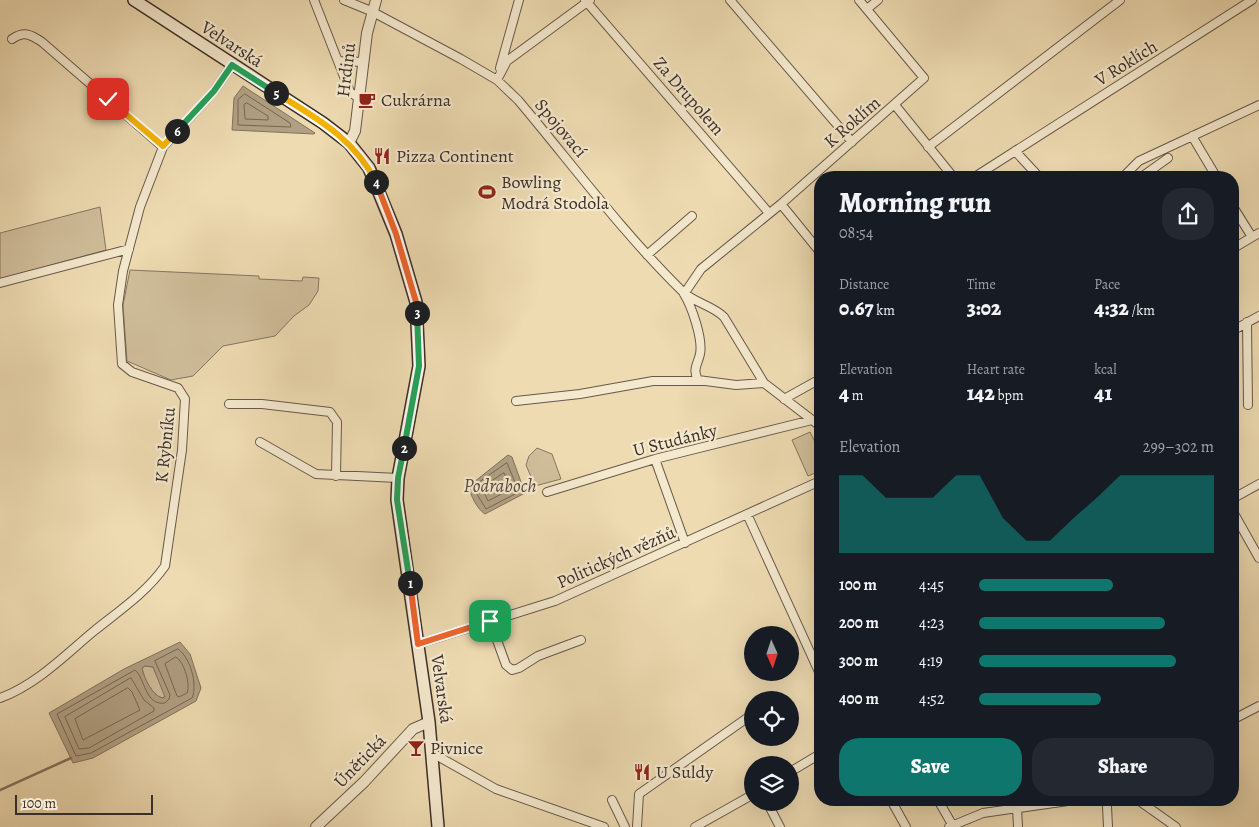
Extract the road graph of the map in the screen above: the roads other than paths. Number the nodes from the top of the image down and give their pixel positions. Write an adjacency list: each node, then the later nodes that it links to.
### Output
1 (134, 0): 17 (main road, Velvarská)
2 (314, 0): 15 (street)
3 (344, 0): 13 (street, Spojovací)
4 (376, 0): 13 (street, Hrdinů)
5 (518, 0): 18 (street)
6 (730, 0): 23 (street)
7 (859, 0): 12 (street)
8 (878, 0): 12 (street)
9 (1120, 0): 26 (street)
10 (1252, 0): 27 (street, V Roklích)
11 (587, 1): 18 (street); 38 (street, Za Drupolem)
12 (867, 9): 20 (street)
13 (371, 11): 16 (street, Hrdinů); 18 (street, Spojovací)
14 (12, 39): 25 (street)
15 (339, 61): 16 (street); 19 (street)
16 (364, 62): 19 (street, Hrdinů)
17 (232, 65): 24 (main road, Velvarská); 25 (street, K Rybníku)
18 (497, 80): 45 (street, Spojovací)
19 (360, 99): 24 (street, Hrdinů)
20 (895, 105): 23 (street, K Roklím); 26 (street, K Roklím)
21 (1259, 105): 22 (street)
22 (1192, 136): 33 (street); 35 (street)
23 (852, 142): 29 (street, K Roklím)
24 (349, 143): 62 (main road, Velvarská)
25 (163, 146): 44 (street, K Rybníku)
26 (928, 147): 30 (street, K Roklím)
27 (1015, 150): 31 (street); 32 (street)
28 (1168, 158): 34 (street)
29 (819, 171)
30 (948, 171)
31 (984, 171)
32 (1034, 171)
33 (1129, 171)
34 (1150, 171)
35 (1213, 171)
36 (814, 175): 37 (street, K Roklím)
37 (781, 204): 38 (street, K Roklím); 42 (street)
38 (769, 213): 47 (street, K Roklím)
39 (1239, 213): 41 (street)
40 (692, 216): 45 (street)
41 (1255, 235): 43 (street)
42 (814, 245)
43 (1239, 245)
44 (129, 249): 46 (street); 75 (street, K Rybníku)
45 (647, 255): 47 (street, Spojovací)
46 (0, 283)
47 (684, 294): 51 (street); 52 (street, Spojovací)
48 (1259, 316): 49 (street)
49 (1247, 322): 50 (street); 57 (street)
50 (1239, 327)
51 (702, 381): 52 (street); 55 (street)
52 (764, 382): 54 (street, Spojovací)
53 (814, 382): 54 (street)
54 (784, 399): 58 (street, Spojovací)
55 (516, 401)
56 (229, 404): 61 (street)
57 (1248, 405)
58 (812, 420): 60 (street, U Studánky)
59 (260, 442): 61 (street)
60 (655, 459): 65 (street, U Studánky); 69 (street)
61 (336, 476): 62 (street)
62 (398, 478): 73 (main road, Velvarská)
63 (814, 484): 67 (street, Politických vězňů)
64 (1259, 484): 66 (street)
65 (547, 492)
66 (1239, 495)
67 (747, 514): 69 (street, Politických vězňů); 74 (street)
68 (1239, 522): 70 (street)
69 (685, 543): 71 (street, Politických vězňů)
70 (1259, 558)
71 (490, 621): 72 (street); 73 (street, Politických vězňů)
72 (581, 640)
73 (418, 644): 79 (main road, Velvarská)
74 (814, 661)
75 (0, 698)
76 (1259, 706): 77 (street)
77 (1239, 716)
78 (744, 720): 97 (street)
79 (429, 722): 80 (main road, Velvarská); 93 (street, Únětická)
80 (432, 753): 94 (main road, Velvarská); 95 (street)
81 (814, 758): 82 (street)
82 (799, 767)
83 (744, 799): 98 (street)
84 (612, 800): 96 (street)
85 (894, 806): 100 (street)
86 (941, 806): 92 (street)
87 (1030, 806): 90 (street)
88 (1106, 806): 102 (street)
89 (1146, 806): 103 (street)
90 (1016, 808): 92 (street); 101 (street)
91 (772, 811): 99 (street)
92 (951, 826)
93 (316, 827)
94 (438, 827)
95 (604, 827)
96 (626, 827)
97 (637, 827)
98 (695, 827)
99 (780, 827)
100 (906, 827)
101 (1018, 827)
102 (1108, 827)
103 (1176, 827)

